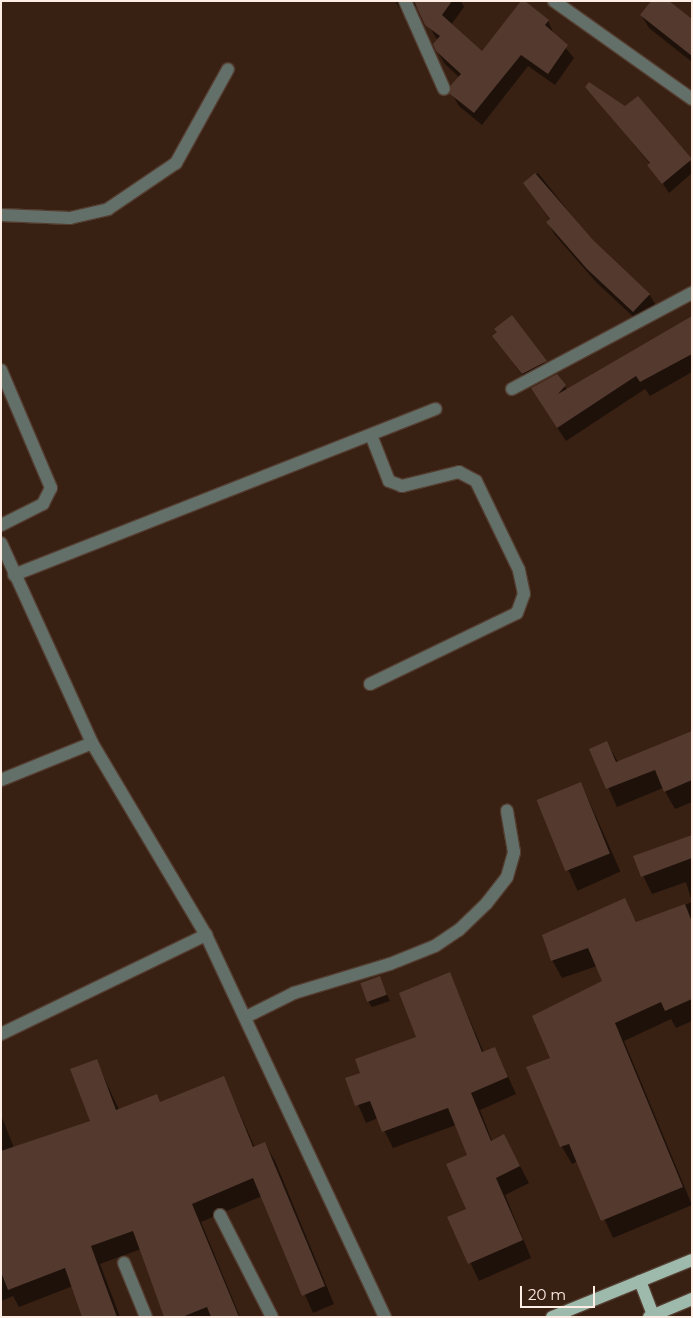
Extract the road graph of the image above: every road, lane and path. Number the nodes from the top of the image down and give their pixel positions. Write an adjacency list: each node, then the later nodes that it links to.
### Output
1 (404, 1): 4 (street)
2 (554, 1): 5 (street)
3 (228, 69): 6 (street)
4 (444, 89)
5 (692, 99)
6 (1, 215)
7 (692, 293): 9 (street)
8 (1, 370): 12 (street)
9 (512, 389)
10 (435, 409): 11 (street)
11 (371, 435): 14 (street); 15 (street)
12 (1, 525)
13 (1, 543): 14 (street)
14 (14, 575): 16 (street)
15 (370, 684)
16 (92, 743): 17 (street); 19 (street)
17 (1, 780)
18 (507, 811): 20 (street)
19 (206, 935): 20 (street); 21 (street)
20 (246, 1018): 30 (street)
21 (1, 1034)
22 (220, 1215): 29 (street)
23 (692, 1260): 25 (main road)
24 (124, 1262): 28 (street)
25 (640, 1281): 27 (main road); 31 (main road)
26 (692, 1299): 27 (main road)
27 (651, 1316)
28 (146, 1317)
29 (272, 1317)
30 (385, 1317)
31 (552, 1317)

